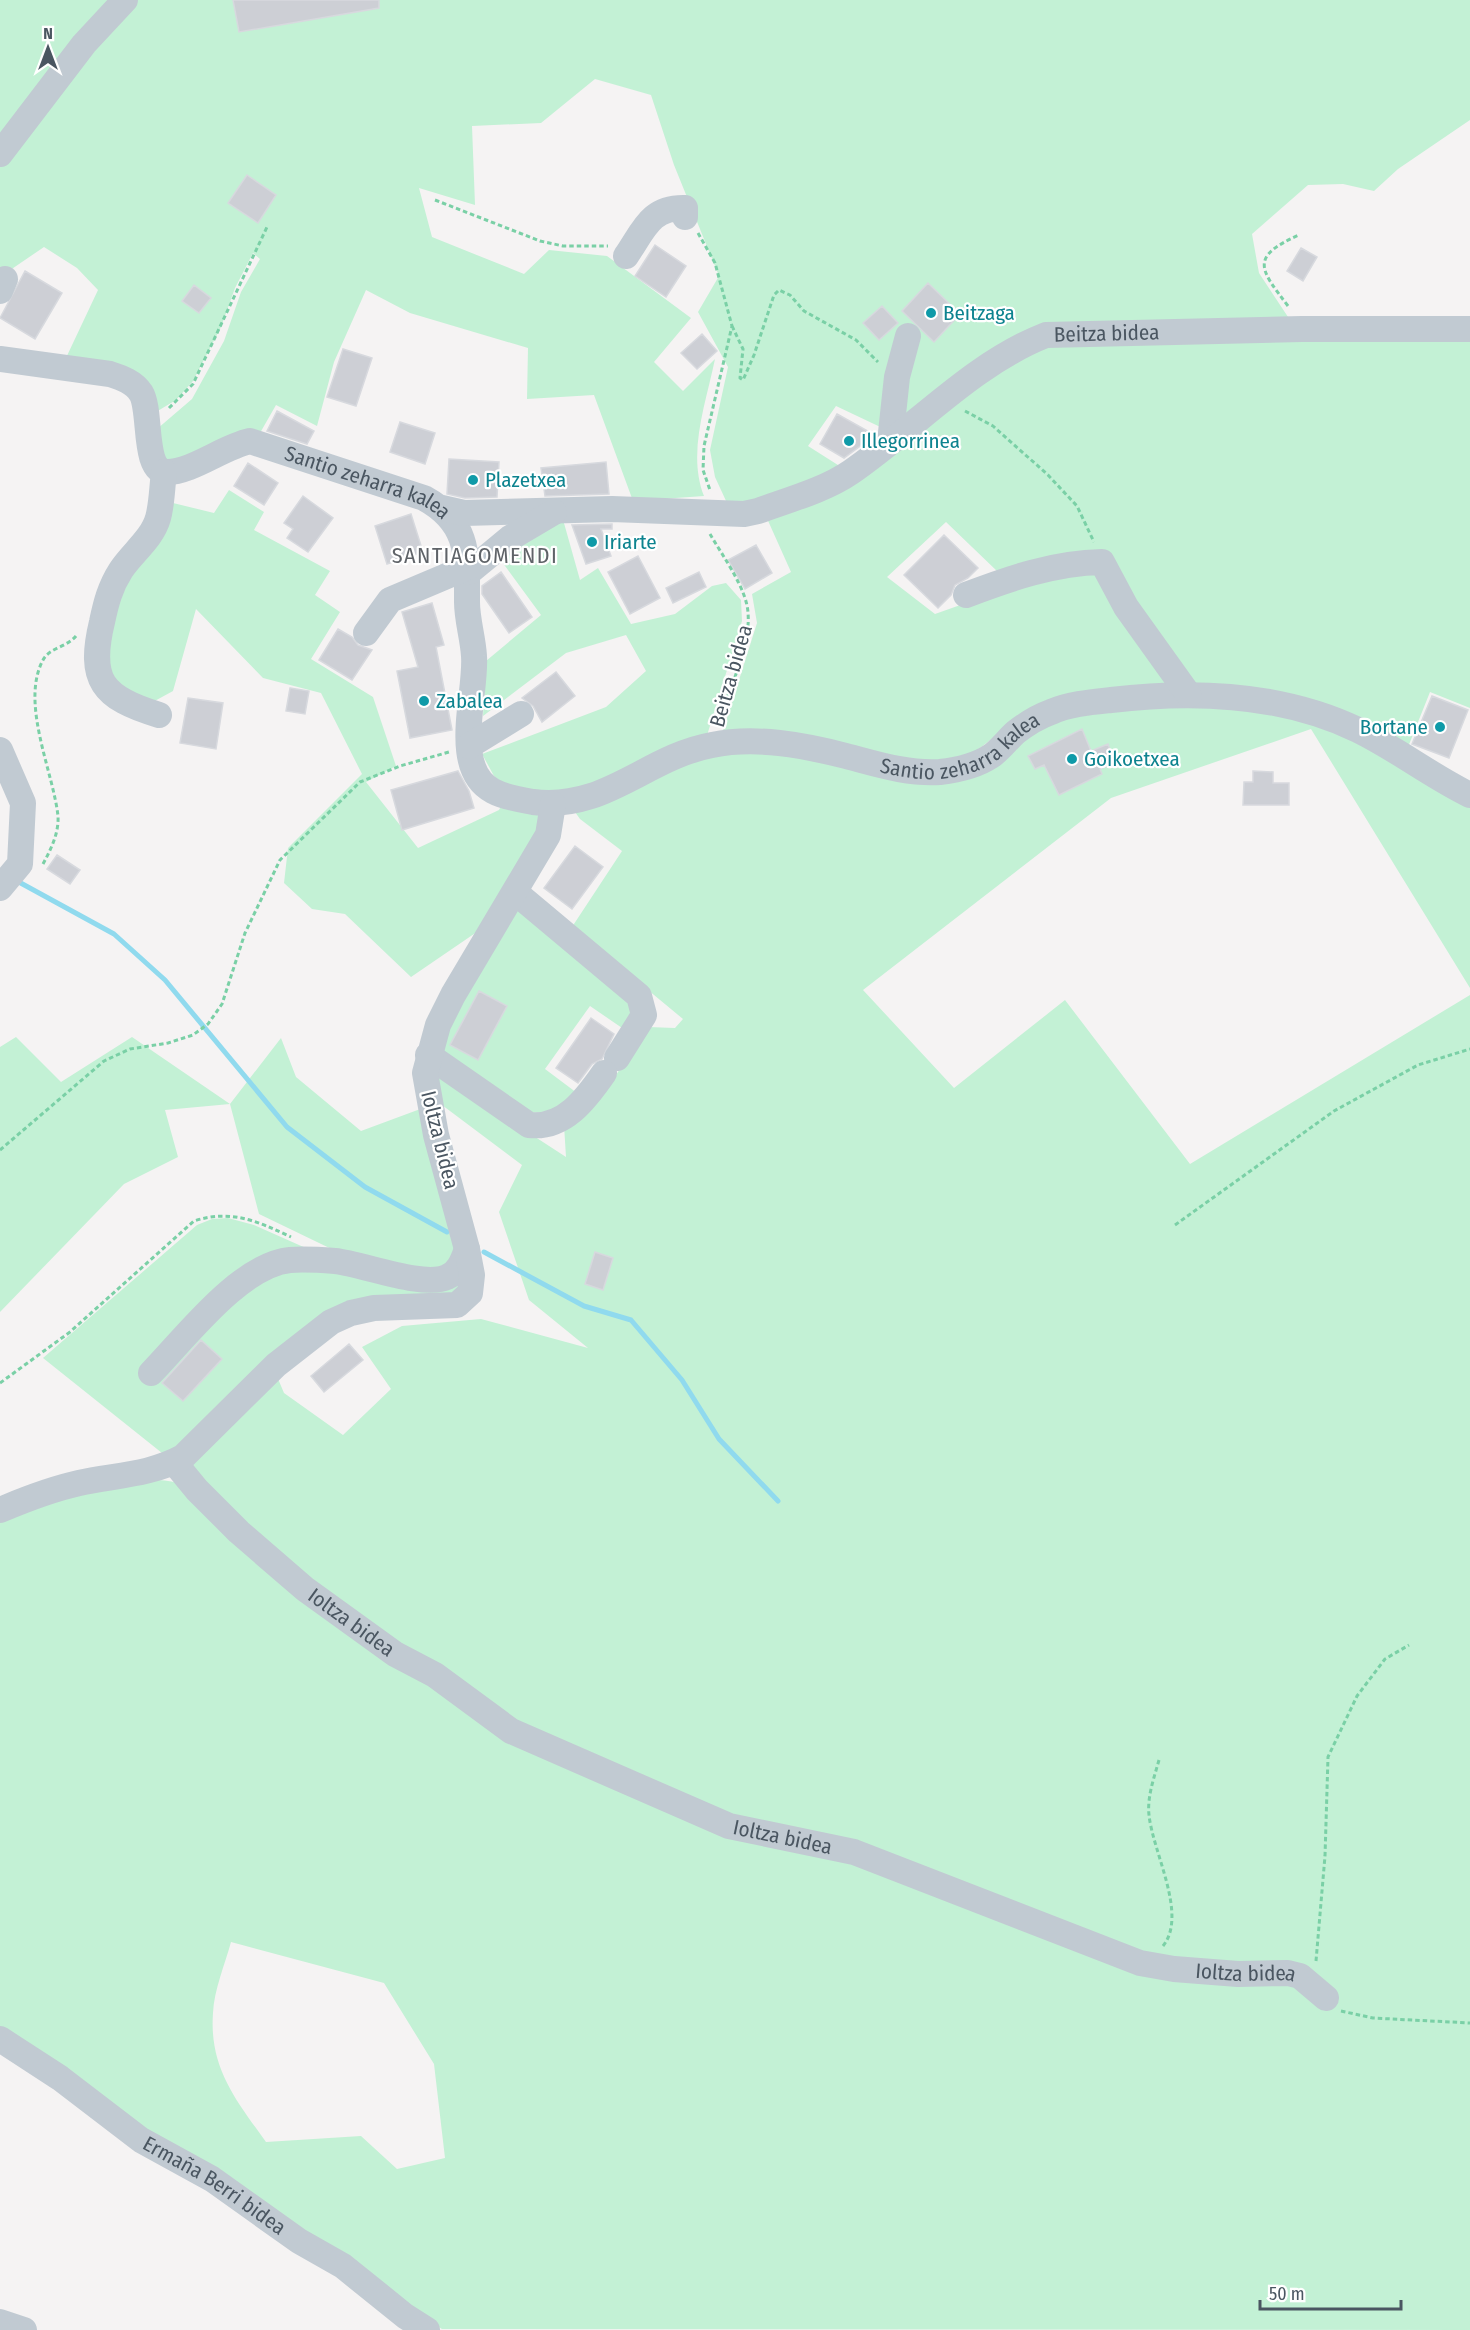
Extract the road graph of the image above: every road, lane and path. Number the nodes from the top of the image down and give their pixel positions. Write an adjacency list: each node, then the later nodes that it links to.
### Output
1 (125, 0): 2 (street)
2 (0, 154)
3 (435, 200): 7 (path)
4 (685, 217): 7 (street); 8 (path)
5 (267, 227): 15 (path)
6 (1299, 236): 9 (path)
7 (630, 250)
8 (732, 326): 13 (path); 21 (path)
9 (1302, 328): 10 (street, Beitza bidea); 14 (street, Beitza bidea)
10 (1470, 330)
11 (908, 336): 13 (street)
12 (0, 359): 15 (street)
13 (897, 377): 16 (street)
14 (939, 405): 16 (street, Beitza bidea); 22 (path)
15 (148, 423): 17 (street)
16 (890, 442): 21 (street, Beitza bidea)
17 (164, 472): 18 (street, Santio zeharra kalea); 31 (street)
18 (442, 508): 19 (street, Beitza bidea); 23 (street, Santio zeharra kalea)
19 (554, 512): 20 (street, Beitza bidea); 23 (street, Beitza bidea)
20 (698, 512): 21 (street, Beitza bidea); 32 (path, Beitza bidea)
21 (724, 513)
22 (1102, 562): 24 (street); 27 (street)
23 (469, 569): 25 (street, Beitza bidea); 33 (street, Santio zeharra kalea)
24 (966, 595)
25 (366, 633)
26 (78, 634): 37 (path)
27 (1160, 657): 28 (street); 29 (street)
28 (1189, 695): 29 (street, Santio zeharra kalea); 35 (street, Santio zeharra kalea)
29 (1136, 697): 32 (street, Santio zeharra kalea)
30 (521, 714): 33 (street)
31 (159, 715)
32 (711, 745): 36 (street, Santio zeharra kalea)
33 (469, 746): 36 (street, Santio zeharra kalea); 42 (path)
34 (0, 750): 38 (street)
35 (1470, 795)
36 (553, 804): 39 (street, Ioltza bidea)
37 (43, 866)
38 (0, 888)
39 (516, 893): 41 (street, Ioltza bidea); 41 (street)
40 (1470, 1049): 43 (path)
41 (428, 1055): 45 (street, Ioltza bidea)
42 (0, 1150)
43 (1175, 1225)
44 (300, 1240): 47 (path)
45 (467, 1249): 46 (street); 48 (street, Ioltza bidea)
46 (152, 1373)
47 (0, 1383)
48 (174, 1462): 49 (street, Ioltza bidea); 52 (street, Ioltza bidea)
49 (0, 1510)
50 (1409, 1645): 53 (path)
51 (1159, 1760): 52 (path)
52 (1140, 1963): 53 (street, Ioltza bidea)
53 (1319, 1991): 54 (path)
54 (1470, 2023)
55 (0, 2039): 58 (street, Ermaña Berri bidea)
56 (0, 2322): 57 (street)
57 (24, 2330)
58 (427, 2330)

